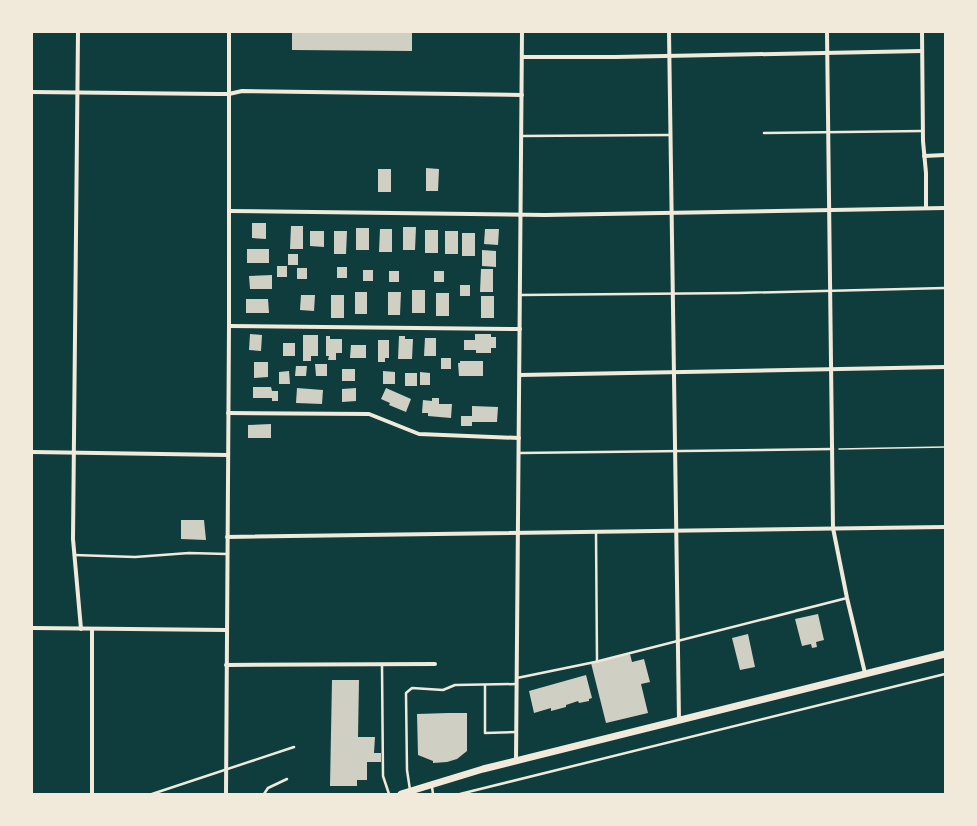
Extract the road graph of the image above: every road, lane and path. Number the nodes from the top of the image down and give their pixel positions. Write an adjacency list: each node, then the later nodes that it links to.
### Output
1 (78, 32): 12 (street)
2 (229, 32): 13 (street)
3 (522, 32): 10 (street)
4 (669, 32): 9 (street)
5 (828, 32): 8 (street)
6 (922, 32): 7 (street)
7 (922, 51): 8 (street); 15 (street)
8 (828, 52): 9 (street); 16 (street)
9 (668, 56): 10 (street); 18 (street)
10 (522, 57): 14 (street)
11 (32, 92): 12 (street)
12 (77, 93): 13 (street); 44 (street)
13 (229, 94): 14 (street); 25 (street)
14 (522, 95): 19 (street)
15 (923, 131): 16 (lane); 21 (street)
16 (829, 132): 17 (lane); 24 (street)
17 (764, 133)
18 (670, 135): 19 (lane); 26 (street)
19 (522, 136): 27 (street)
20 (945, 155): 21 (street)
21 (924, 156): 22 (street)
22 (926, 208): 23 (street); 24 (street)
23 (945, 208)
24 (830, 210): 26 (street); 29 (street)
25 (229, 211): 27 (street); 32 (street)
26 (671, 213): 27 (street); 30 (street)
27 (521, 215): 31 (street)
28 (945, 288): 29 (lane)
29 (831, 290): 30 (lane); 35 (street)
30 (673, 294): 31 (lane); 36 (street)
31 (520, 295): 33 (street)
32 (229, 326): 33 (street); 38 (street)
33 (520, 330): 37 (street)
34 (945, 367): 35 (street)
35 (832, 369): 36 (street); 41 (street)
36 (674, 372): 37 (street); 42 (street)
37 (520, 375): 39 (street)
38 (228, 413): 39 (street); 46 (street)
39 (519, 438): 45 (street)
40 (945, 447): 41 (path)
41 (833, 449): 42 (lane); 48 (street)
42 (675, 451): 45 (lane); 49 (street)
43 (32, 452): 44 (street)
44 (74, 453): 46 (street); 54 (street)
45 (519, 453): 51 (street)
46 (227, 455): 52 (street)
47 (945, 527): 48 (street)
48 (834, 528): 49 (street); 55 (street)
49 (676, 530): 50 (street); 60 (street)
50 (596, 532): 51 (street); 62 (lane)
51 (518, 533): 52 (street); 68 (street)
52 (227, 537): 53 (street)
53 (227, 554): 54 (lane); 59 (street)
54 (74, 555): 57 (street)
55 (847, 598): 60 (lane); 66 (street)
56 (33, 628): 57 (street)
57 (82, 629): 58 (street)
58 (92, 629): 59 (street); 79 (street)
59 (226, 630): 64 (street)
60 (677, 641): 62 (lane); 71 (street)
61 (945, 654): 66 (main road)
62 (597, 661): 68 (lane)
63 (435, 664): 65 (street)
64 (226, 665): 65 (street); 75 (street)
65 (382, 665): 83 (lane)
66 (866, 674): 71 (main road)
67 (945, 674): 86 (lane)
68 (516, 678): 69 (street)
69 (516, 684): 70 (lane); 72 (street)
70 (485, 685): 72 (lane); 78 (lane)
71 (679, 720): 74 (main road)
72 (516, 732): 74 (street)
73 (294, 747): 75 (lane)
74 (516, 761): 77 (main road)
75 (226, 770): 80 (lane); 81 (street)
76 (287, 779): 82 (lane)
77 (432, 784): 78 (main road); 85 (lane)
78 (410, 791): 84 (main road)
79 (92, 794)
80 (152, 794)
81 (226, 794)
82 (264, 794)
83 (389, 794)
84 (401, 794)
85 (433, 794)
86 (460, 794)

